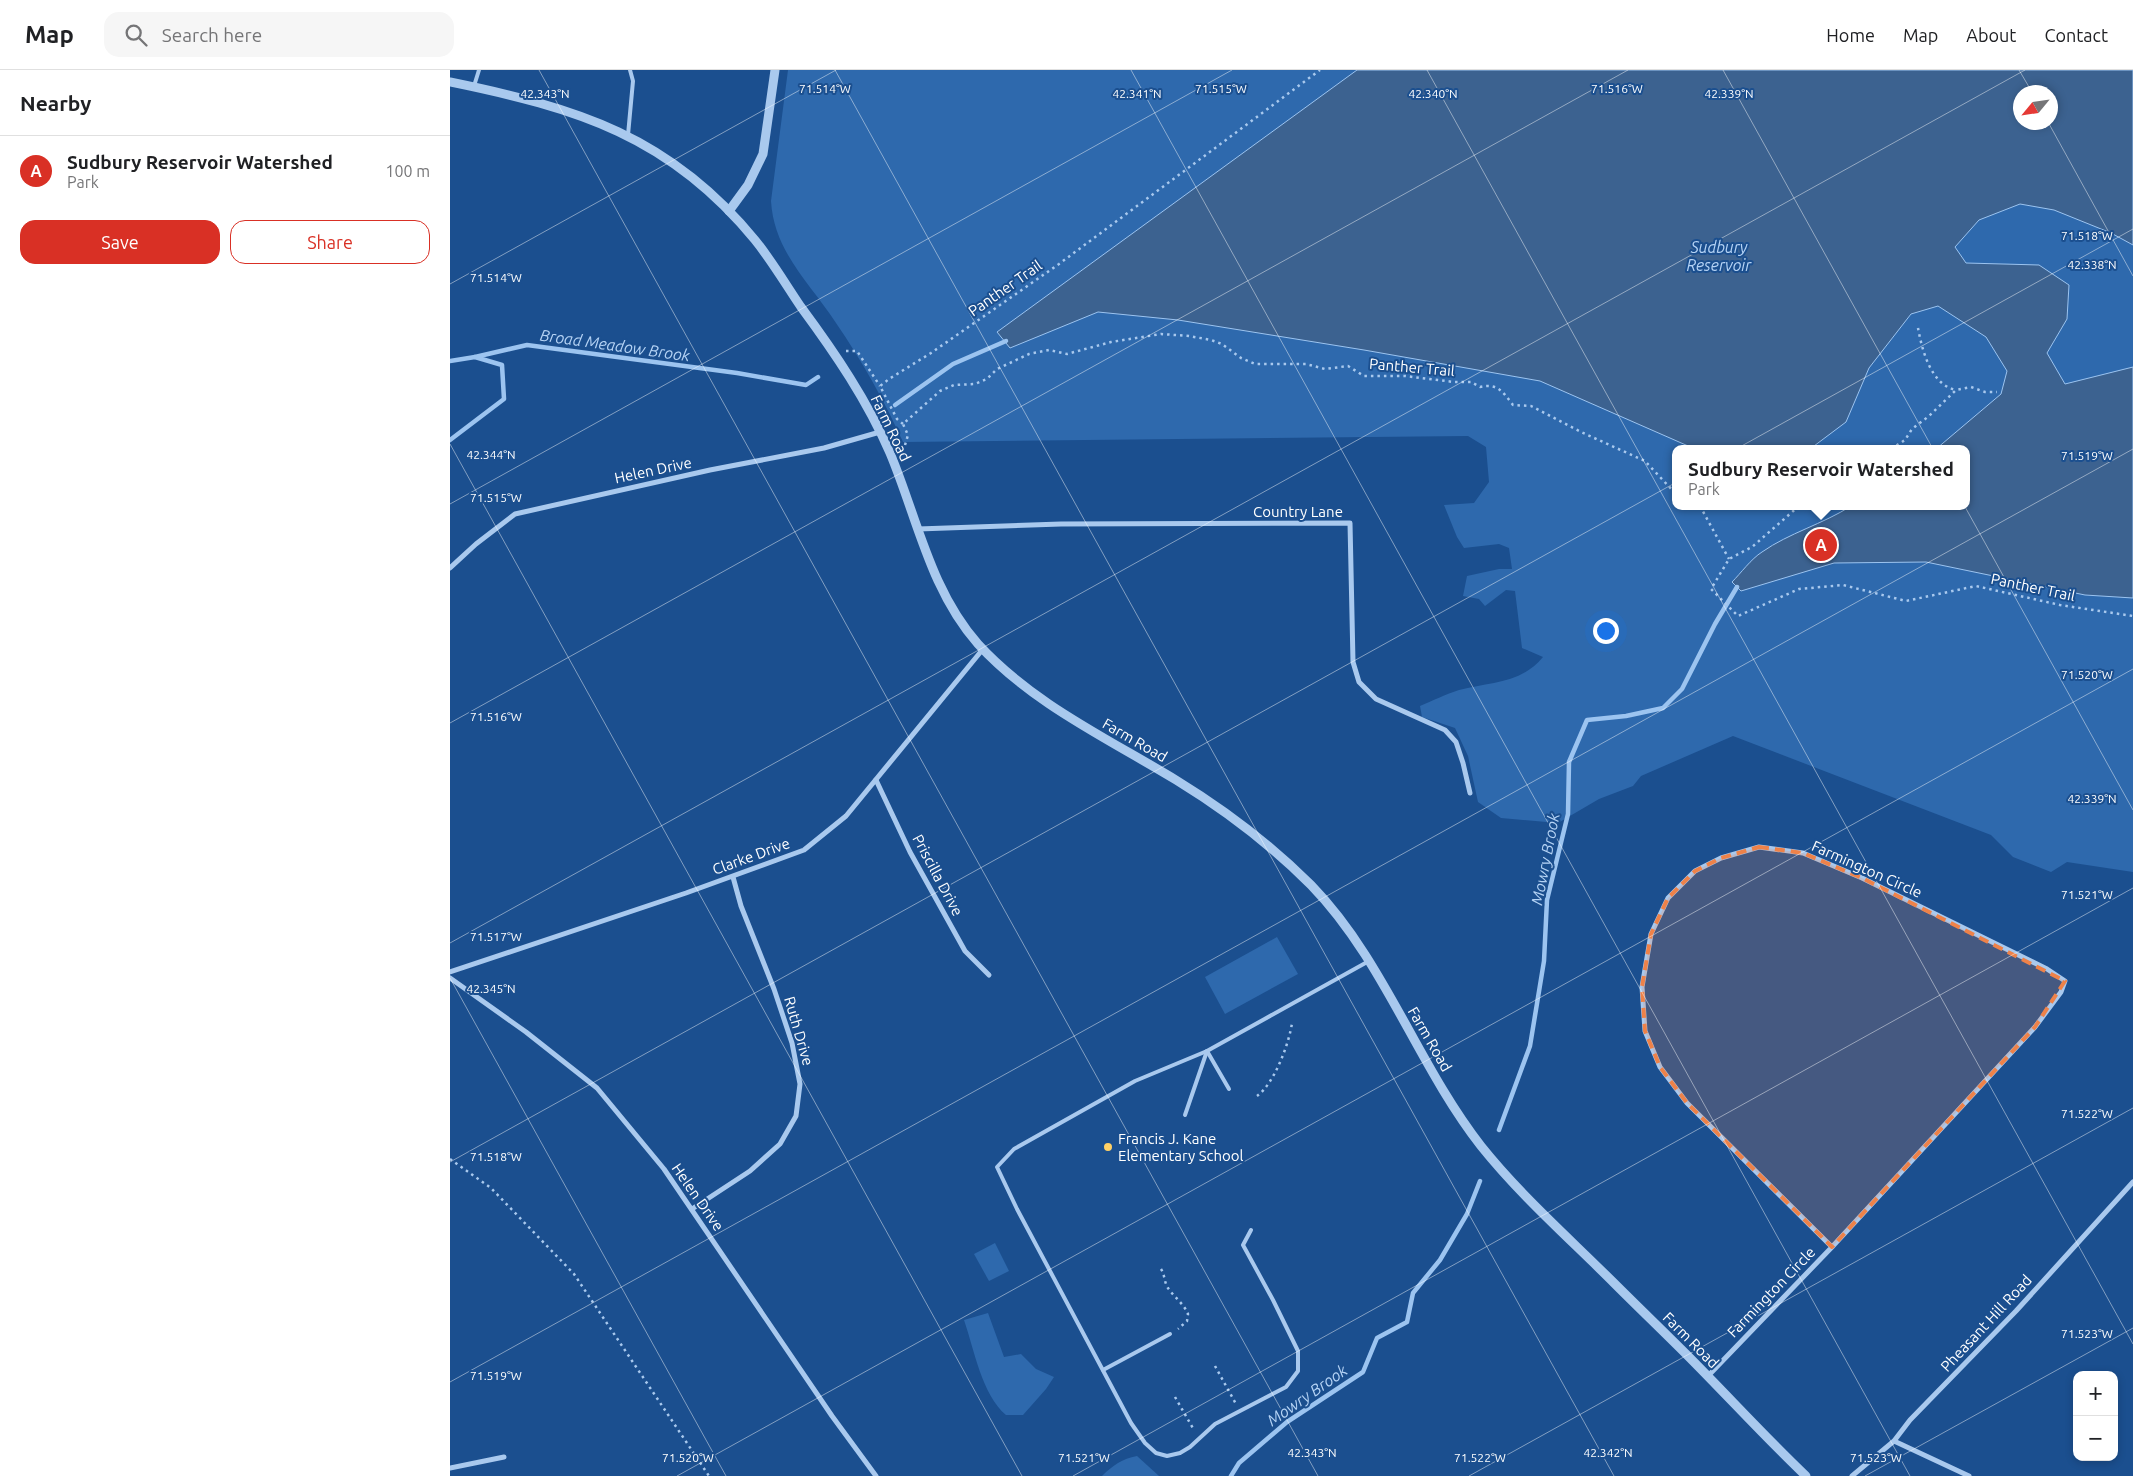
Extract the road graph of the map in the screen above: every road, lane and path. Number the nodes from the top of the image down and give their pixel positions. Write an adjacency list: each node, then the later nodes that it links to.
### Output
1 (479, 70): 6 (lane)
2 (630, 70): 7 (lane)
3 (775, 70): 8 (street)
4 (1320, 70): 11 (path, Panther Trail)
5 (450, 82): 6 (street, Farm Road)
6 (474, 86): 7 (street, Farm Road)
7 (628, 135): 8 (street, Farm Road)
8 (729, 211): 10 (street, Farm Road)
9 (1918, 328): 12 (path)
10 (833, 351): 11 (path); 15 (street, Farm Road)
11 (880, 386): 14 (path)
12 (1956, 390): 13 (path); 17 (path)
13 (1998, 392)
14 (903, 424): 16 (path); 18 (path, Panther Trail)
15 (880, 432): 21 (street, Farm Road); 23 (street, Helen Drive)
16 (905, 445)
17 (1898, 445)
18 (1672, 490)
19 (1702, 510): 22 (path)
20 (1795, 510): 22 (path)
21 (918, 528): 25 (street, Farm Road); 27 (street, Country Lane)
22 (1729, 559): 24 (path, Panther Trail)
23 (450, 568)
24 (2133, 616)
25 (983, 649): 26 (street, Clarke Drive); 29 (street, Farm Road)
26 (876, 780): 28 (street, Clarke Drive); 31 (street, Priscilla Drive)
27 (1470, 793)
28 (733, 876): 30 (street, Clarke Drive); 40 (street, Ruth Drive)
29 (1369, 961): 34 (lane); 47 (street, Farm Road)
30 (450, 972)
31 (989, 975)
32 (450, 978): 40 (street, Helen Drive)
33 (1292, 1023): 36 (path)
34 (1207, 1050): 35 (lane); 37 (lane); 46 (lane)
35 (1228, 1089)
36 (1257, 1096)
37 (1185, 1115)
38 (450, 1159): 55 (path)
39 (2133, 1182): 51 (street, Pheasant Hill Road)
40 (692, 1209): 56 (street, Helen Drive)
41 (1250, 1230): 49 (lane)
42 (1832, 1247): 42 (street, Farmington Circle); 47 (street, Farmington Circle)
43 (1161, 1269): 44 (path)
44 (1170, 1334): 46 (lane)
45 (1215, 1366): 49 (path)
46 (1102, 1370): 50 (lane)
47 (1708, 1376): 54 (street, Farm Road)
48 (1175, 1397): 50 (path)
49 (1240, 1412): 50 (lane)
50 (1199, 1438)
51 (1894, 1441): 57 (street, Pheasant Hill Road); 58 (street)
52 (504, 1458): 53 (street)
53 (450, 1468)
54 (1801, 1474)
55 (709, 1476)
56 (876, 1476)
57 (1852, 1476)
58 (1969, 1476)

